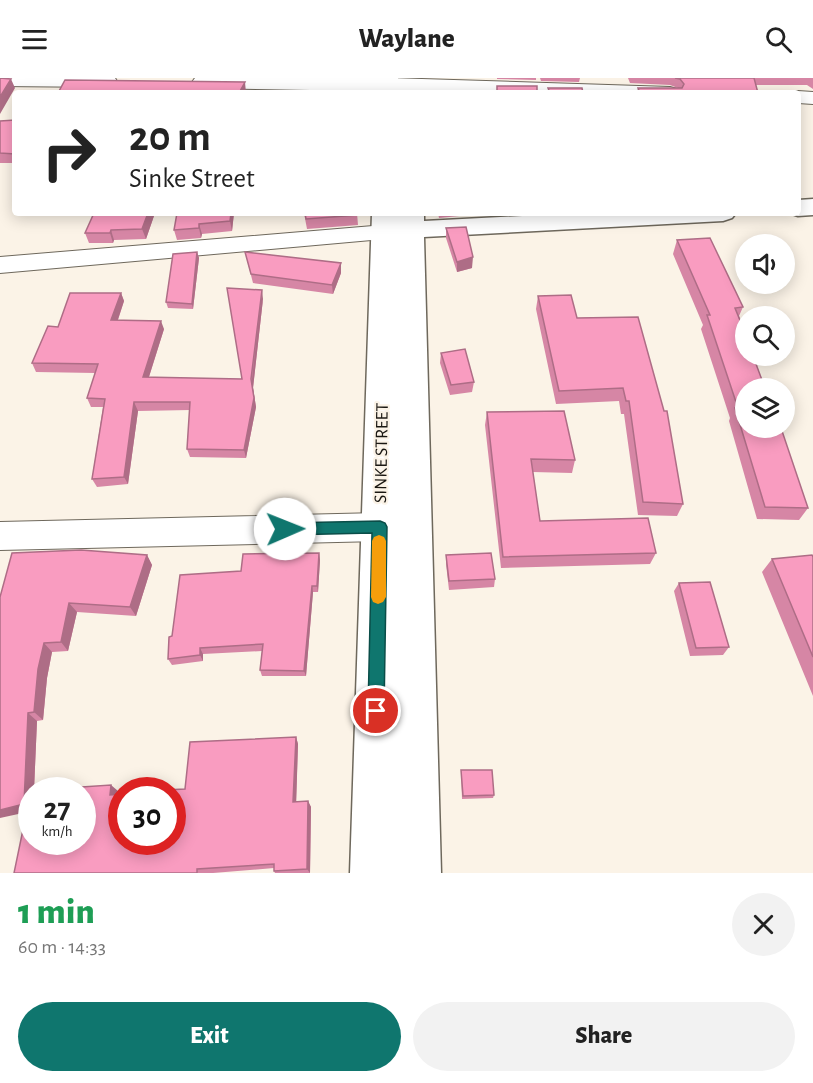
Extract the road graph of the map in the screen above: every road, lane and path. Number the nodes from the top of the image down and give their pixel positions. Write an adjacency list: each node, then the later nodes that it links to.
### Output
1 (2, 79): 2 (street)
2 (129, 81)
3 (187, 82): 4 (street)
4 (398, 85): 5 (street)
5 (638, 88)
6 (619, 216): 7 (street)
7 (398, 222): 8 (street); 9 (street, SINKE STREET); 12 (street, SINKE STREET)
8 (0, 265)
9 (380, 527): 10 (street); 11 (street, SINKE STREET)
10 (0, 536)
11 (373, 873)
12 (418, 873)

